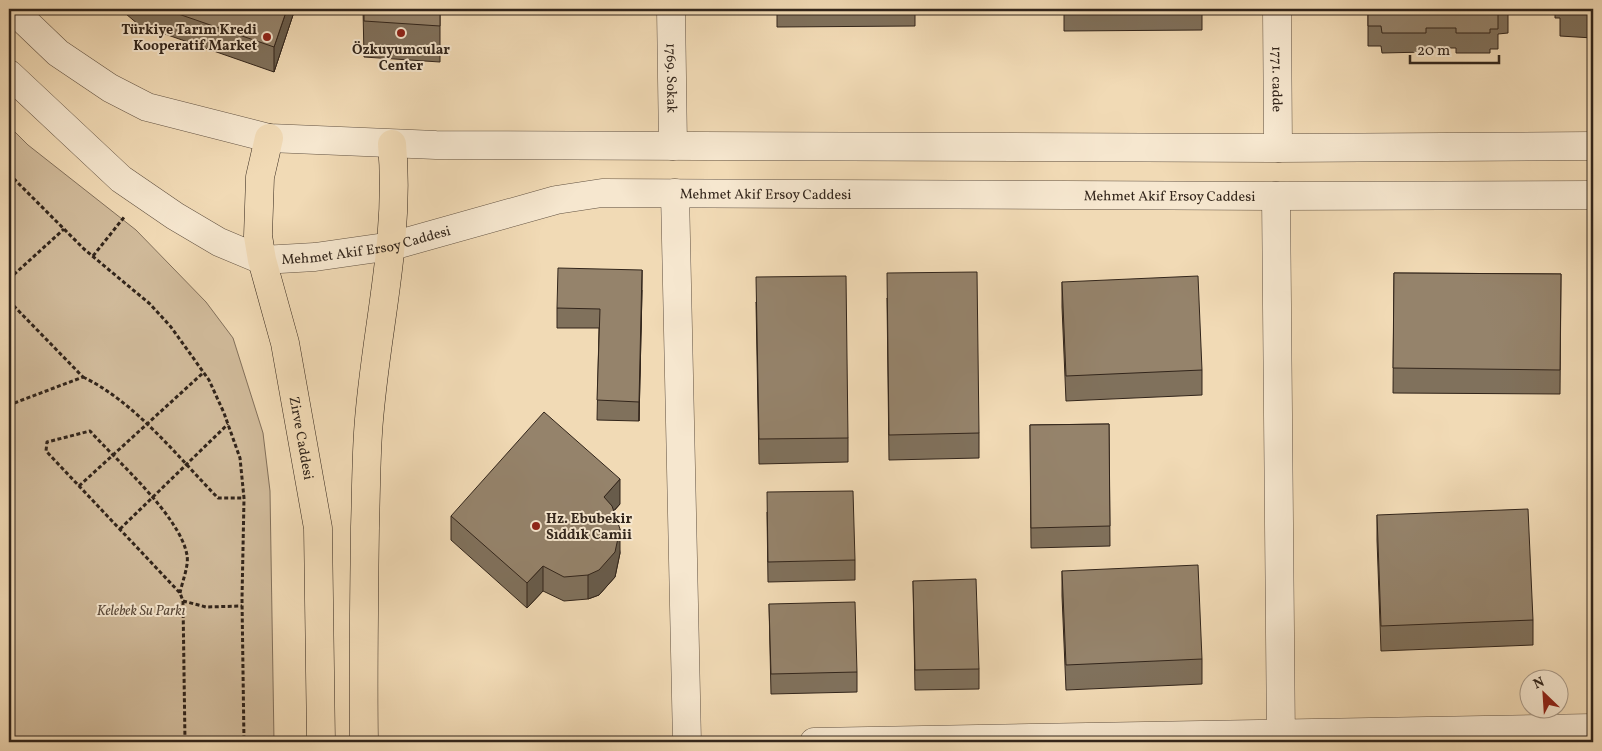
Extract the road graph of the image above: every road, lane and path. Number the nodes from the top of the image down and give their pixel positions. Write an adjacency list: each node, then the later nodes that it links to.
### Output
1 (12, 9): 5 (street)
2 (670, 9): 7 (street, 1769. Sokak)
3 (1276, 9): 9 (street, 1771. cadde)
4 (9, 74): 12 (street, Mehmet Akif Ersoy Caddesi)
5 (269, 138): 6 (street); 18 (main road, Zirve Caddesi)
6 (392, 144): 7 (street); 16 (main road)
7 (673, 146): 9 (street)
8 (1593, 146): 9 (street)
9 (1278, 148)
10 (9, 174): 15 (path)
11 (675, 193): 14 (street, Mehmet Akif Ersoy Caddesi); 16 (street, Mehmet Akif Ersoy Caddesi); 41 (street)
12 (143, 194): 17 (path); 18 (street, Mehmet Akif Ersoy Caddesi)
13 (1593, 195): 14 (street, Mehmet Akif Ersoy Caddesi)
14 (1276, 196): 36 (street)
15 (64, 229): 17 (path); 19 (path)
16 (392, 246): 18 (street, Mehmet Akif Ersoy Caddesi); 40 (main road)
17 (93, 256): 21 (path)
18 (262, 260): 39 (main road, Zirve Caddesi)
19 (9, 279)
20 (9, 301): 22 (path)
21 (204, 372): 24 (path); 25 (path)
22 (82, 377): 23 (path); 25 (path)
23 (9, 405)
24 (228, 424): 27 (path); 29 (path)
25 (146, 425): 26 (path); 27 (path)
26 (112, 455): 28 (path); 28 (path); 30 (path)
27 (186, 465): 29 (path); 30 (path)
28 (79, 486): 31 (path)
29 (244, 498): 34 (path)
30 (154, 499): 31 (path); 32 (path)
31 (120, 530): 32 (path)
32 (180, 593): 33 (path)
33 (183, 601): 34 (path); 37 (path)
34 (242, 606): 38 (path)
35 (1593, 728): 36 (street)
36 (1281, 738): 42 (street)
37 (185, 742)
38 (244, 742)
39 (321, 742)
40 (364, 742)
41 (687, 742)
42 (814, 742)

